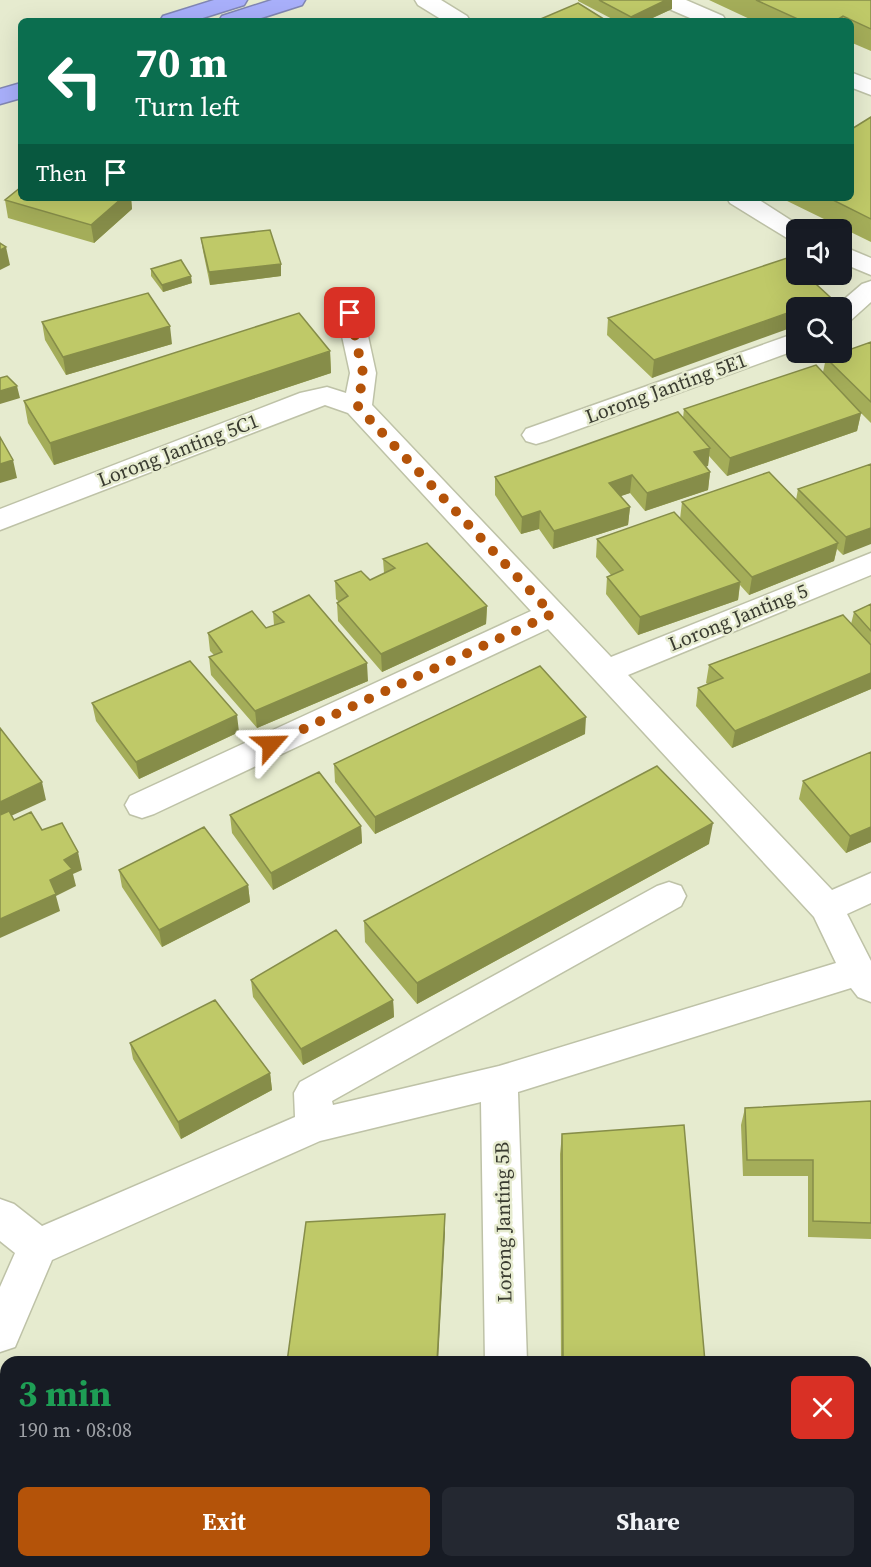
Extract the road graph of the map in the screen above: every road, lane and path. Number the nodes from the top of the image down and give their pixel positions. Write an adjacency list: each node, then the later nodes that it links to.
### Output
1 (236, 0): 5 (highway)
2 (294, 0): 6 (highway)
3 (426, 0): 7 (street)
4 (668, 0): 8 (street)
5 (180, 18)
6 (239, 18)
7 (454, 18)
8 (708, 18)
9 (18, 70): 10 (highway)
10 (0, 76)
11 (854, 81): 12 (street)
12 (871, 88)
13 (18, 91): 14 (highway)
14 (0, 97)
15 (744, 201): 16 (street)
16 (786, 227)
17 (852, 258): 18 (street)
18 (871, 267)
19 (871, 289): 20 (street)
20 (852, 305)
21 (350, 313): 23 (street)
22 (786, 344): 24 (street, Lorong Janting 5E1)
23 (358, 407): 25 (street, Lorong Janting 5C1); 27 (street)
24 (536, 435)
25 (0, 520)
26 (871, 563): 28 (street, Lorong Janting 5)
27 (552, 614): 28 (street); 29 (street)
28 (606, 672): 32 (street)
29 (142, 805)
30 (871, 887): 32 (street)
31 (669, 896): 35 (street)
32 (827, 908): 33 (street)
33 (865, 979): 34 (street)
34 (499, 1082): 35 (street); 39 (street, Lorong Janting 5B)
35 (315, 1126): 37 (street)
36 (0, 1217): 37 (street)
37 (38, 1247): 38 (street)
38 (0, 1332)
39 (506, 1356)

